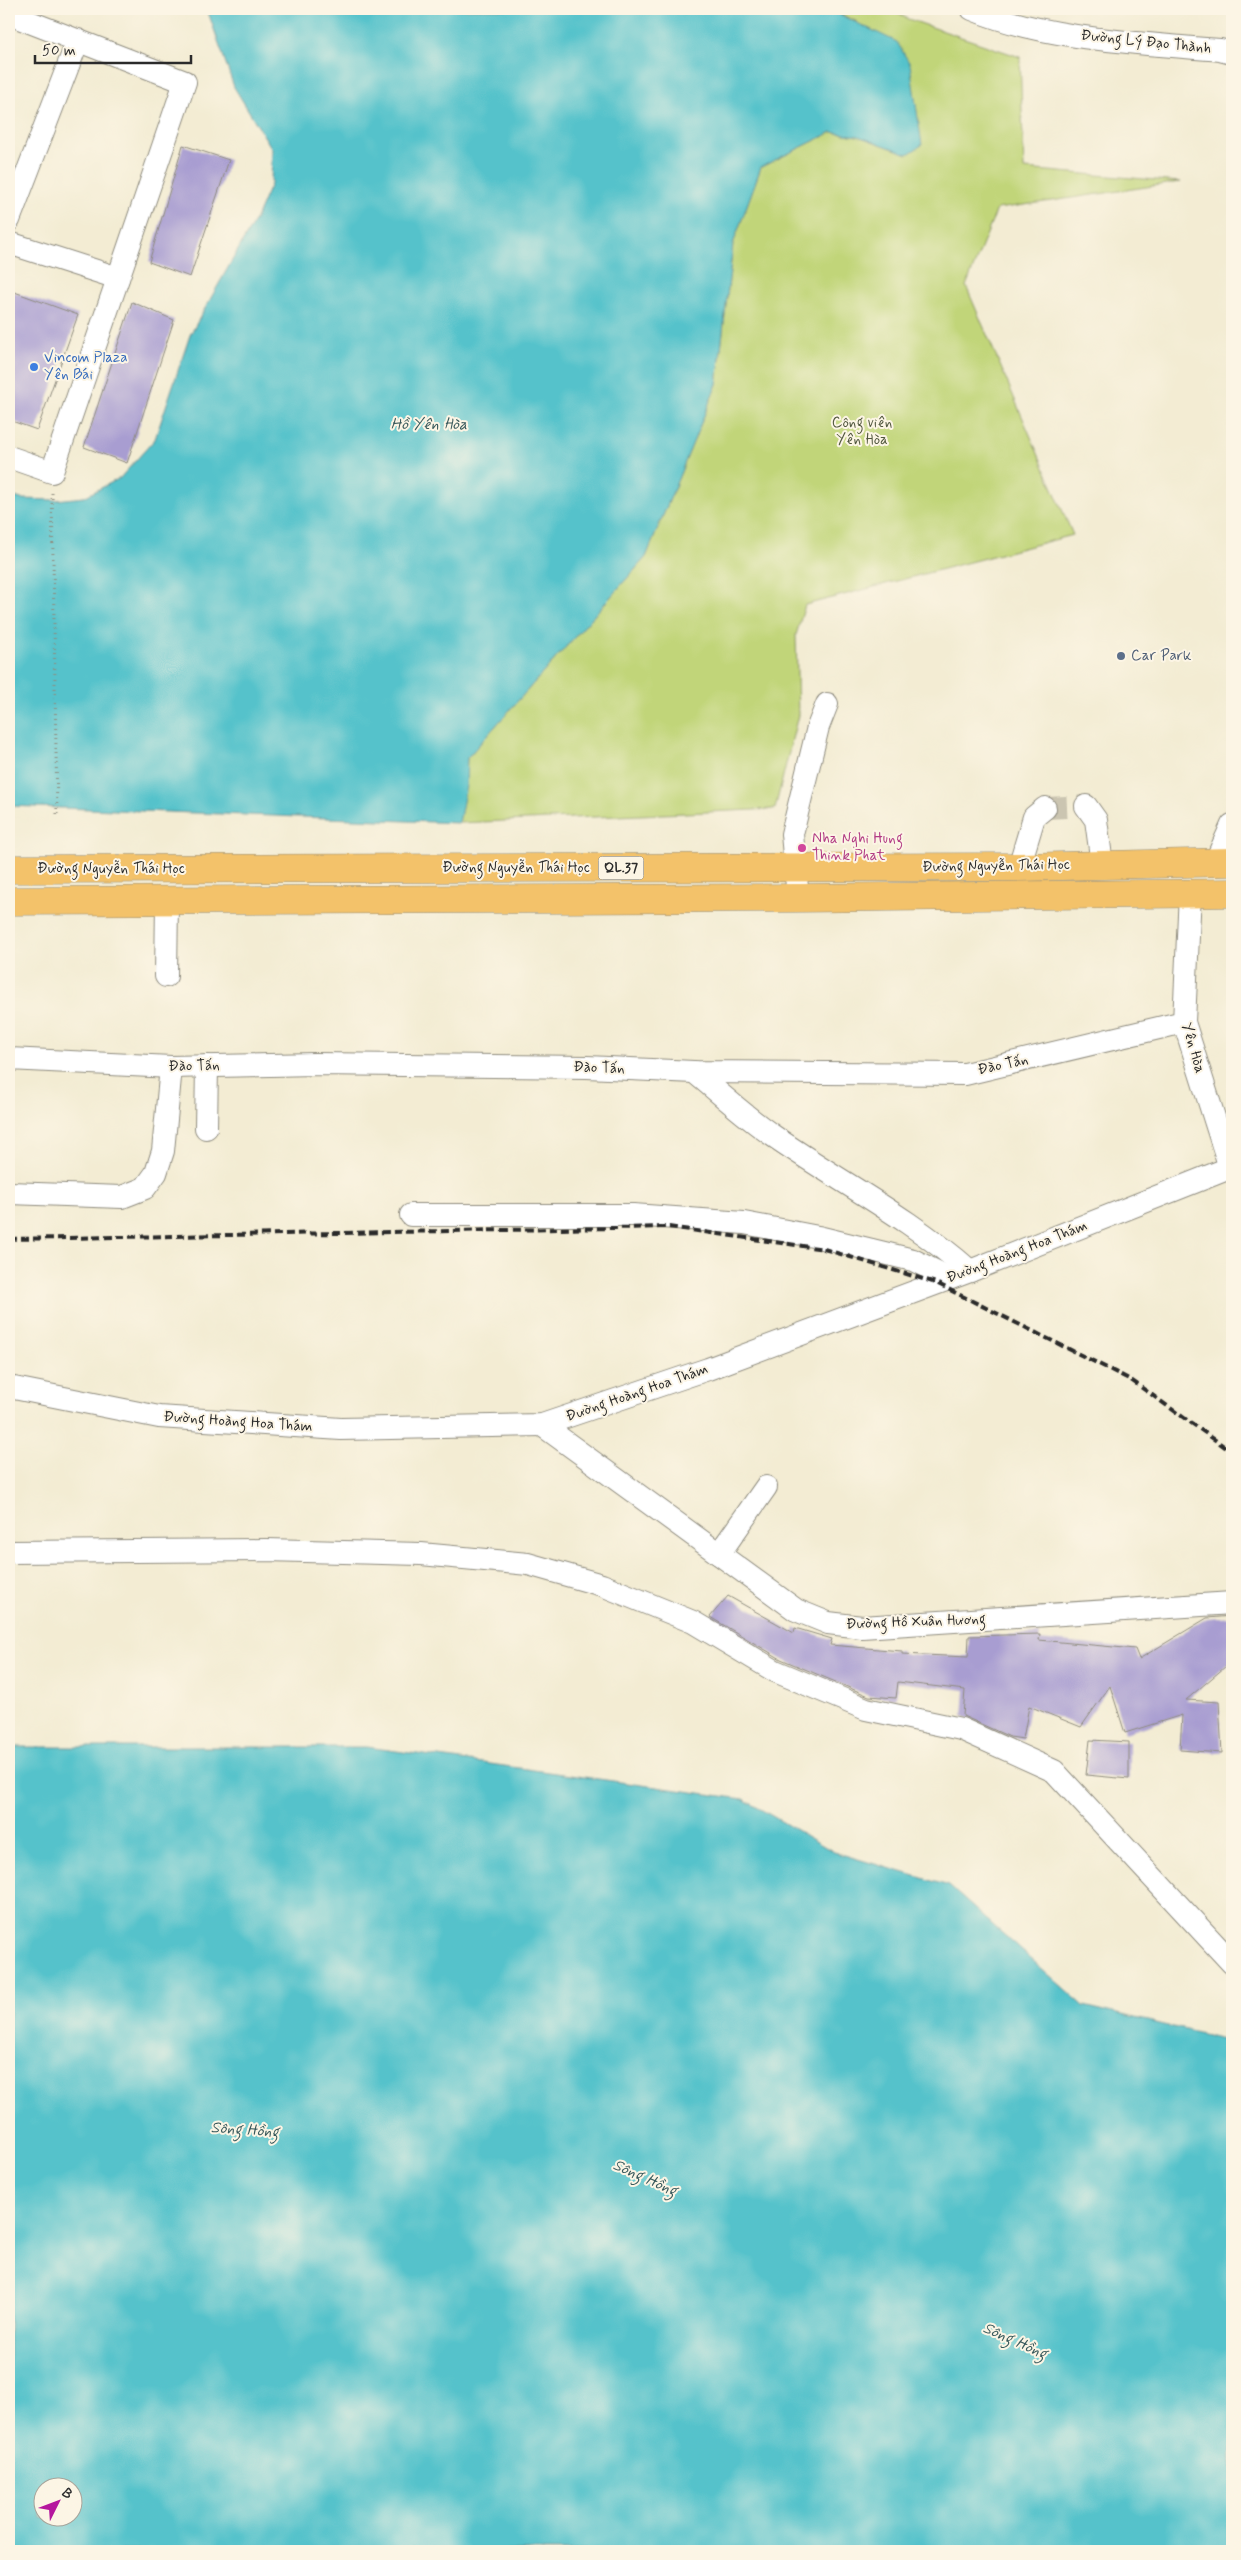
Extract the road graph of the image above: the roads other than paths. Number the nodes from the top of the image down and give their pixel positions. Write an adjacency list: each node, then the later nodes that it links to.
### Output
1 (972, 9): 4 (street, Đường Lý Đạo Thành)
2 (9, 14): 3 (street)
3 (78, 40): 5 (street); 7 (street)
4 (1232, 53)
5 (9, 220)
6 (9, 243): 7 (street)
7 (118, 278): 8 (street)
8 (9, 457)
9 (827, 704): 16 (street)
10 (1086, 806): 14 (street)
11 (1045, 808): 15 (street)
12 (1232, 825): 13 (street)
13 (1224, 863): 14 (main road, Đường Nguyễn Thái Học / QL.37)
14 (1102, 864): 15 (main road, Đường Nguyễn Thái Học / QL.37)
15 (1019, 867): 16 (main road, Đường Nguyễn Thái Học / QL.37)
16 (794, 868): 17 (main road, Đường Nguyễn Thái Học / QL.37); 20 (street)
17 (9, 869)
18 (1232, 893): 19 (main road, Đường Nguyễn Thái Học / QL.37)
19 (1190, 894): 20 (main road, Đường Nguyễn Thái Học / QL.37); 24 (street, Yên Hòa)
20 (798, 898): 22 (main road, Đường Nguyễn Thái Học / QL.37)
21 (9, 901): 22 (main road, Đường Nguyễn Thái Học / QL.37)
22 (167, 901): 23 (street)
23 (166, 976)
24 (1184, 1022): 28 (street, Đào Tấn); 30 (street, Yên Hòa)
25 (9, 1059): 27 (street, Đào Tấn)
26 (206, 1066): 27 (street, Đào Tấn); 28 (street, Đào Tấn); 29 (street)
27 (171, 1067): 31 (street)
28 (694, 1072): 33 (street)
29 (206, 1128)
30 (1231, 1167): 33 (street, Đường Hoàng Hoa Thám)
31 (9, 1193)
32 (411, 1215): 34 (street)
33 (970, 1270): 34 (street, Đường Hoàng Hoa Thám)
34 (949, 1278): 36 (street, Đường Hoàng Hoa Thám)
35 (9, 1387): 36 (street, Đường Hoàng Hoa Thám)
36 (542, 1425): 39 (street, Đường Hồ Xuân Hương)
37 (766, 1487): 39 (street)
38 (9, 1552): 41 (street)
39 (719, 1554): 40 (street, Đường Hồ Xuân Hương)
40 (1232, 1603)
41 (1232, 1963)

